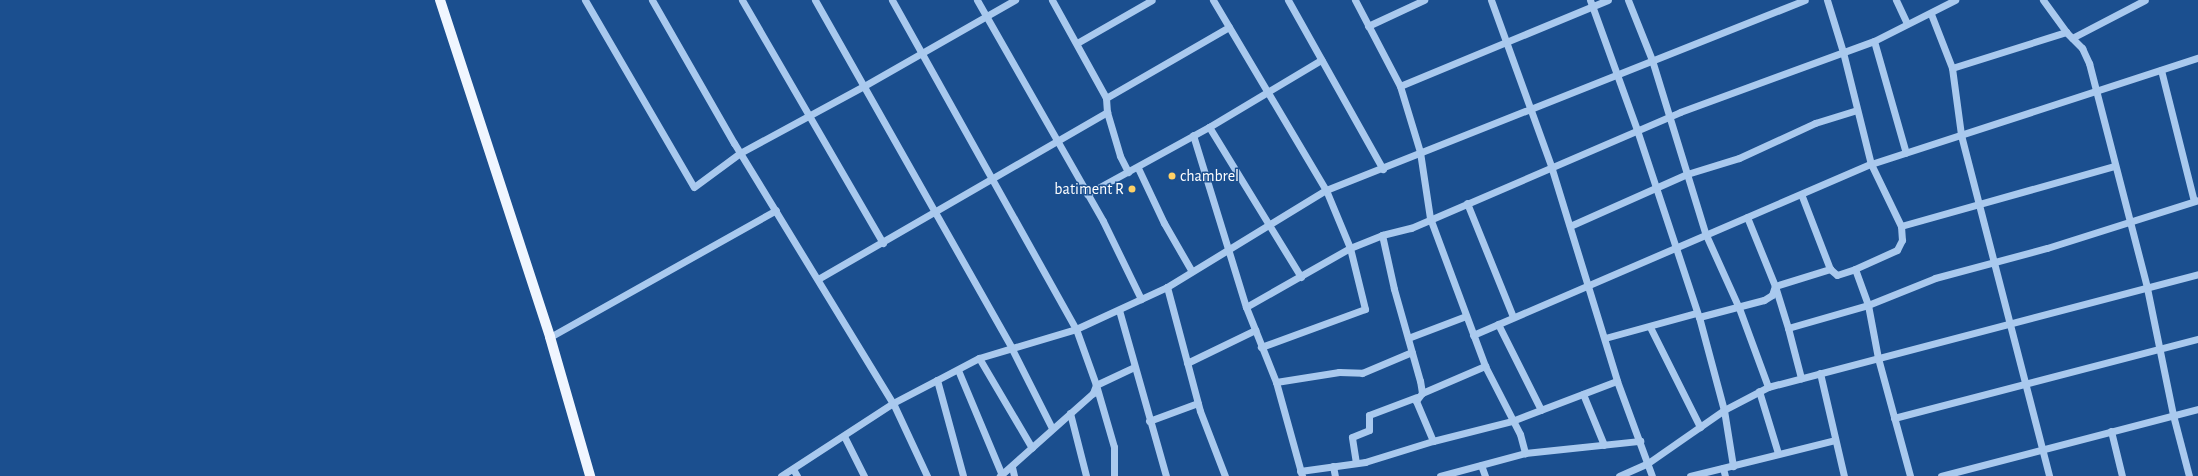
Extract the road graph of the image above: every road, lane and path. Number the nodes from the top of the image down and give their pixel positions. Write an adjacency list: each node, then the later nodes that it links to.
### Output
1 (440, 0): 116 (main road)
2 (585, 0): 59 (street)
3 (652, 0): 59 (street)
4 (742, 0): 51 (street)
5 (816, 0): 43 (street)
6 (892, 0): 35 (street)
7 (977, 0): 26 (street)
8 (1015, 0): 26 (street)
9 (1052, 0): 34 (street)
10 (1152, 0): 34 (street)
11 (1213, 0): 29 (street)
12 (1288, 0): 38 (street)
13 (1355, 0): 28 (street)
14 (1424, 0): 28 (street)
15 (1491, 0): 33 (street)
16 (1608, 0): 24 (street)
17 (1628, 0): 39 (street)
18 (1805, 0): 39 (street)
19 (1827, 0): 36 (street)
20 (1896, 0): 27 (street)
21 (1955, 0): 25 (street)
22 (2043, 0): 30 (street)
23 (2146, 0): 31 (street)
24 (1591, 3): 33 (street); 42 (street)
25 (1931, 14): 27 (street); 40 (street)
26 (987, 16): 35 (street); 57 (street)
27 (1907, 24): 32 (street)
28 (1368, 26): 44 (street)
29 (1229, 27): 46 (street); 47 (street)
30 (2066, 32): 31 (street); 40 (street)
31 (2072, 38): 45 (street)
32 (1874, 41): 36 (street); 60 (street)
33 (1505, 42): 44 (street); 48 (street)
34 (1077, 43): 47 (street)
35 (923, 52): 43 (street); 68 (street)
36 (1843, 52): 49 (street); 52 (street)
37 (2198, 58): 41 (street)
38 (1321, 60): 46 (street); 65 (street)
39 (1652, 60): 42 (street); 52 (street)
40 (1952, 68): 56 (street)
41 (2161, 70): 45 (street); 73 (street)
42 (1617, 74): 48 (street); 54 (street)
43 (864, 86): 51 (street); 77 (street)
44 (1400, 86): 58 (street)
45 (2096, 91): 56 (street); 63 (street)
46 (1266, 93): 53 (street); 70 (street)
47 (1106, 98): 50 (street)
48 (1530, 108): 58 (street); 62 (street)
49 (1857, 110): 61 (street); 67 (street)
50 (1107, 112): 57 (street); 66 (street)
51 (809, 116): 59 (street); 86 (street)
52 (1670, 116): 54 (street); 67 (street)
53 (1209, 127): 55 (street); 81 (street)
54 (1638, 130): 62 (street); 69 (street)
55 (1193, 135): 64 (street); 88 (street)
56 (1961, 135): 60 (street); 75 (street)
57 (1056, 142): 68 (street); 71 (street)
58 (1420, 152): 65 (street); 79 (street)
59 (740, 153): 76 (street)
60 (1906, 153): 61 (street)
61 (1871, 164): 72 (street); 83 (street)
62 (1552, 166): 74 (street); 82 (street)
63 (2115, 166): 75 (street); 80 (street)
64 (1138, 168): 66 (street); 92 (street)
65 (1383, 170): 70 (street)
66 (1128, 172): 71 (street)
67 (1687, 174): 69 (street); 84 (street)
68 (993, 179): 77 (street); 113 (street)
69 (1657, 189): 82 (street); 87 (street)
70 (1326, 190): 81 (street); 89 (street)
71 (1087, 194): 101 (street)
72 (1801, 194): 78 (street); 93 (street)
73 (2196, 200): 80 (street)
74 (1466, 203): 79 (street); 108 (street)
75 (1979, 206): 83 (street); 90 (street)
76 (776, 210): 96 (street); 116 (street)
77 (935, 213): 86 (street); 120 (street)
78 (1747, 217): 84 (street); 98 (street)
79 (1430, 218): 85 (street); 107 (street)
80 (2130, 222): 90 (street); 100 (street)
81 (1270, 224): 88 (street); 95 (street)
82 (1570, 226): 97 (street)
83 (1901, 226): 91 (street)
84 (1706, 234): 87 (street); 104 (street)
85 (1382, 235): 89 (street); 117 (street)
86 (882, 243): 96 (street)
87 (1676, 247): 97 (street); 106 (street)
88 (1229, 248): 92 (street); 103 (street)
89 (1350, 248): 95 (street); 121 (street)
90 (1994, 261): 102 (street); 109 (street)
91 (1855, 269): 93 (street); 102 (street)
92 (1191, 270): 99 (street)
93 (1830, 270): 98 (street)
94 (2198, 274): 100 (street)
95 (1301, 277): 103 (street)
96 (818, 279): 141 (street)
97 (1589, 284): 108 (street); 118 (street)
98 (1775, 286): 104 (street); 112 (street)
99 (1167, 287): 101 (street); 126 (street)
100 (2146, 288): 109 (street); 122 (street)
101 (1141, 300): 105 (street)
102 (1868, 305): 112 (street); 125 (street)
103 (1246, 307): 114 (street)
104 (1740, 308): 106 (street); 137 (street)
105 (1119, 310): 113 (street); 127 (street)
106 (1698, 315): 111 (street); 145 (street)
107 (1466, 316): 115 (street); 117 (street)
108 (1513, 317): 110 (street)
109 (2009, 322): 125 (street); 135 (street)
110 (1498, 324): 115 (street); 144 (street)
111 (1650, 327): 118 (street); 151 (street)
112 (1788, 328): 131 (street)
113 (1076, 329): 120 (street); 136 (street)
114 (1256, 330): 121 (street); 126 (street)
115 (1473, 334): 128 (street)
116 (550, 337): 173 (main road)
117 (1408, 338): 123 (street)
118 (1604, 338): 133 (street)
119 (2198, 339): 122 (street)
120 (1011, 347): 124 (street); 152 (street)
121 (1261, 347): 134 (street)
122 (2158, 349): 135 (street); 147 (street)
123 (1412, 352): 134 (street); 140 (street)
124 (979, 358): 129 (street); 159 (street)
125 (1878, 358): 130 (street); 148 (street)
126 (1187, 363): 142 (street)
127 (1134, 366): 136 (street); 149 (street)
128 (1485, 366): 140 (street); 150 (street)
129 (958, 370): 132 (street); 172 (street)
130 (1820, 373): 131 (street); 155 (street)
131 (1801, 378): 137 (street)
132 (937, 380): 141 (street); 178 (street)
133 (1617, 381): 139 (street); 157 (street)
134 (1276, 382): 171 (street)
135 (2026, 384): 148 (street); 160 (street)
136 (1096, 385): 146 (street); 181 (street)
137 (1768, 387): 138 (street)
138 (1759, 391): 145 (street); 162 (street)
139 (1584, 394): 144 (street); 158 (street)
140 (1420, 395): 156 (street); 163 (street)
141 (893, 403): 154 (street); 177 (street)
142 (1198, 403): 149 (street); 183 (street)
143 (2198, 409): 147 (street)
144 (1541, 410): 150 (street)
145 (1724, 410): 151 (street); 167 (street)
146 (1070, 413): 152 (street); 180 (street)
147 (2173, 416): 153 (street); 196 (street)
148 (1894, 418): 192 (street)
149 (1149, 421): 182 (street)
150 (1512, 421): 156 (street); 161 (street)
151 (1700, 426): 164 (street)
152 (1052, 428): 159 (street)
153 (2111, 432): 160 (street); 195 (street)
154 (844, 436): 170 (street); 176 (street)
155 (1835, 440): 162 (street); 191 (street)
156 (1433, 441): 163 (street)
157 (1640, 441): 158 (street); 164 (street)
158 (1604, 445): 161 (street)
159 (1032, 448): 168 (street)
160 (2041, 449): 193 (street); 194 (street)
161 (1525, 453): 165 (street)
162 (1778, 453): 167 (street)
163 (1356, 463): 166 (street)
164 (1648, 463): 187 (street); 188 (street)
165 (1481, 465): 185 (street); 186 (street)
166 (1333, 466): 171 (street); 184 (street)
167 (1733, 466): 169 (street)
168 (1012, 467): 172 (street); 179 (street)
169 (1723, 468): 189 (street); 190 (street)
170 (793, 469): 174 (street); 175 (street)
171 (1301, 473)
172 (1001, 475)
173 (590, 476)
174 (781, 476)
175 (797, 476)
176 (864, 476)
177 (927, 476)
178 (963, 476)
179 (1014, 476)
180 (1086, 476)
181 (1114, 476)
182 (1166, 476)
183 (1225, 476)
184 (1335, 476)
185 (1440, 476)
186 (1485, 476)
187 (1619, 476)
188 (1652, 476)
189 (1690, 476)
190 (1726, 476)
191 (1844, 476)
192 (1910, 476)
193 (1941, 476)
194 (2049, 476)
195 (2122, 476)
196 (2189, 476)

